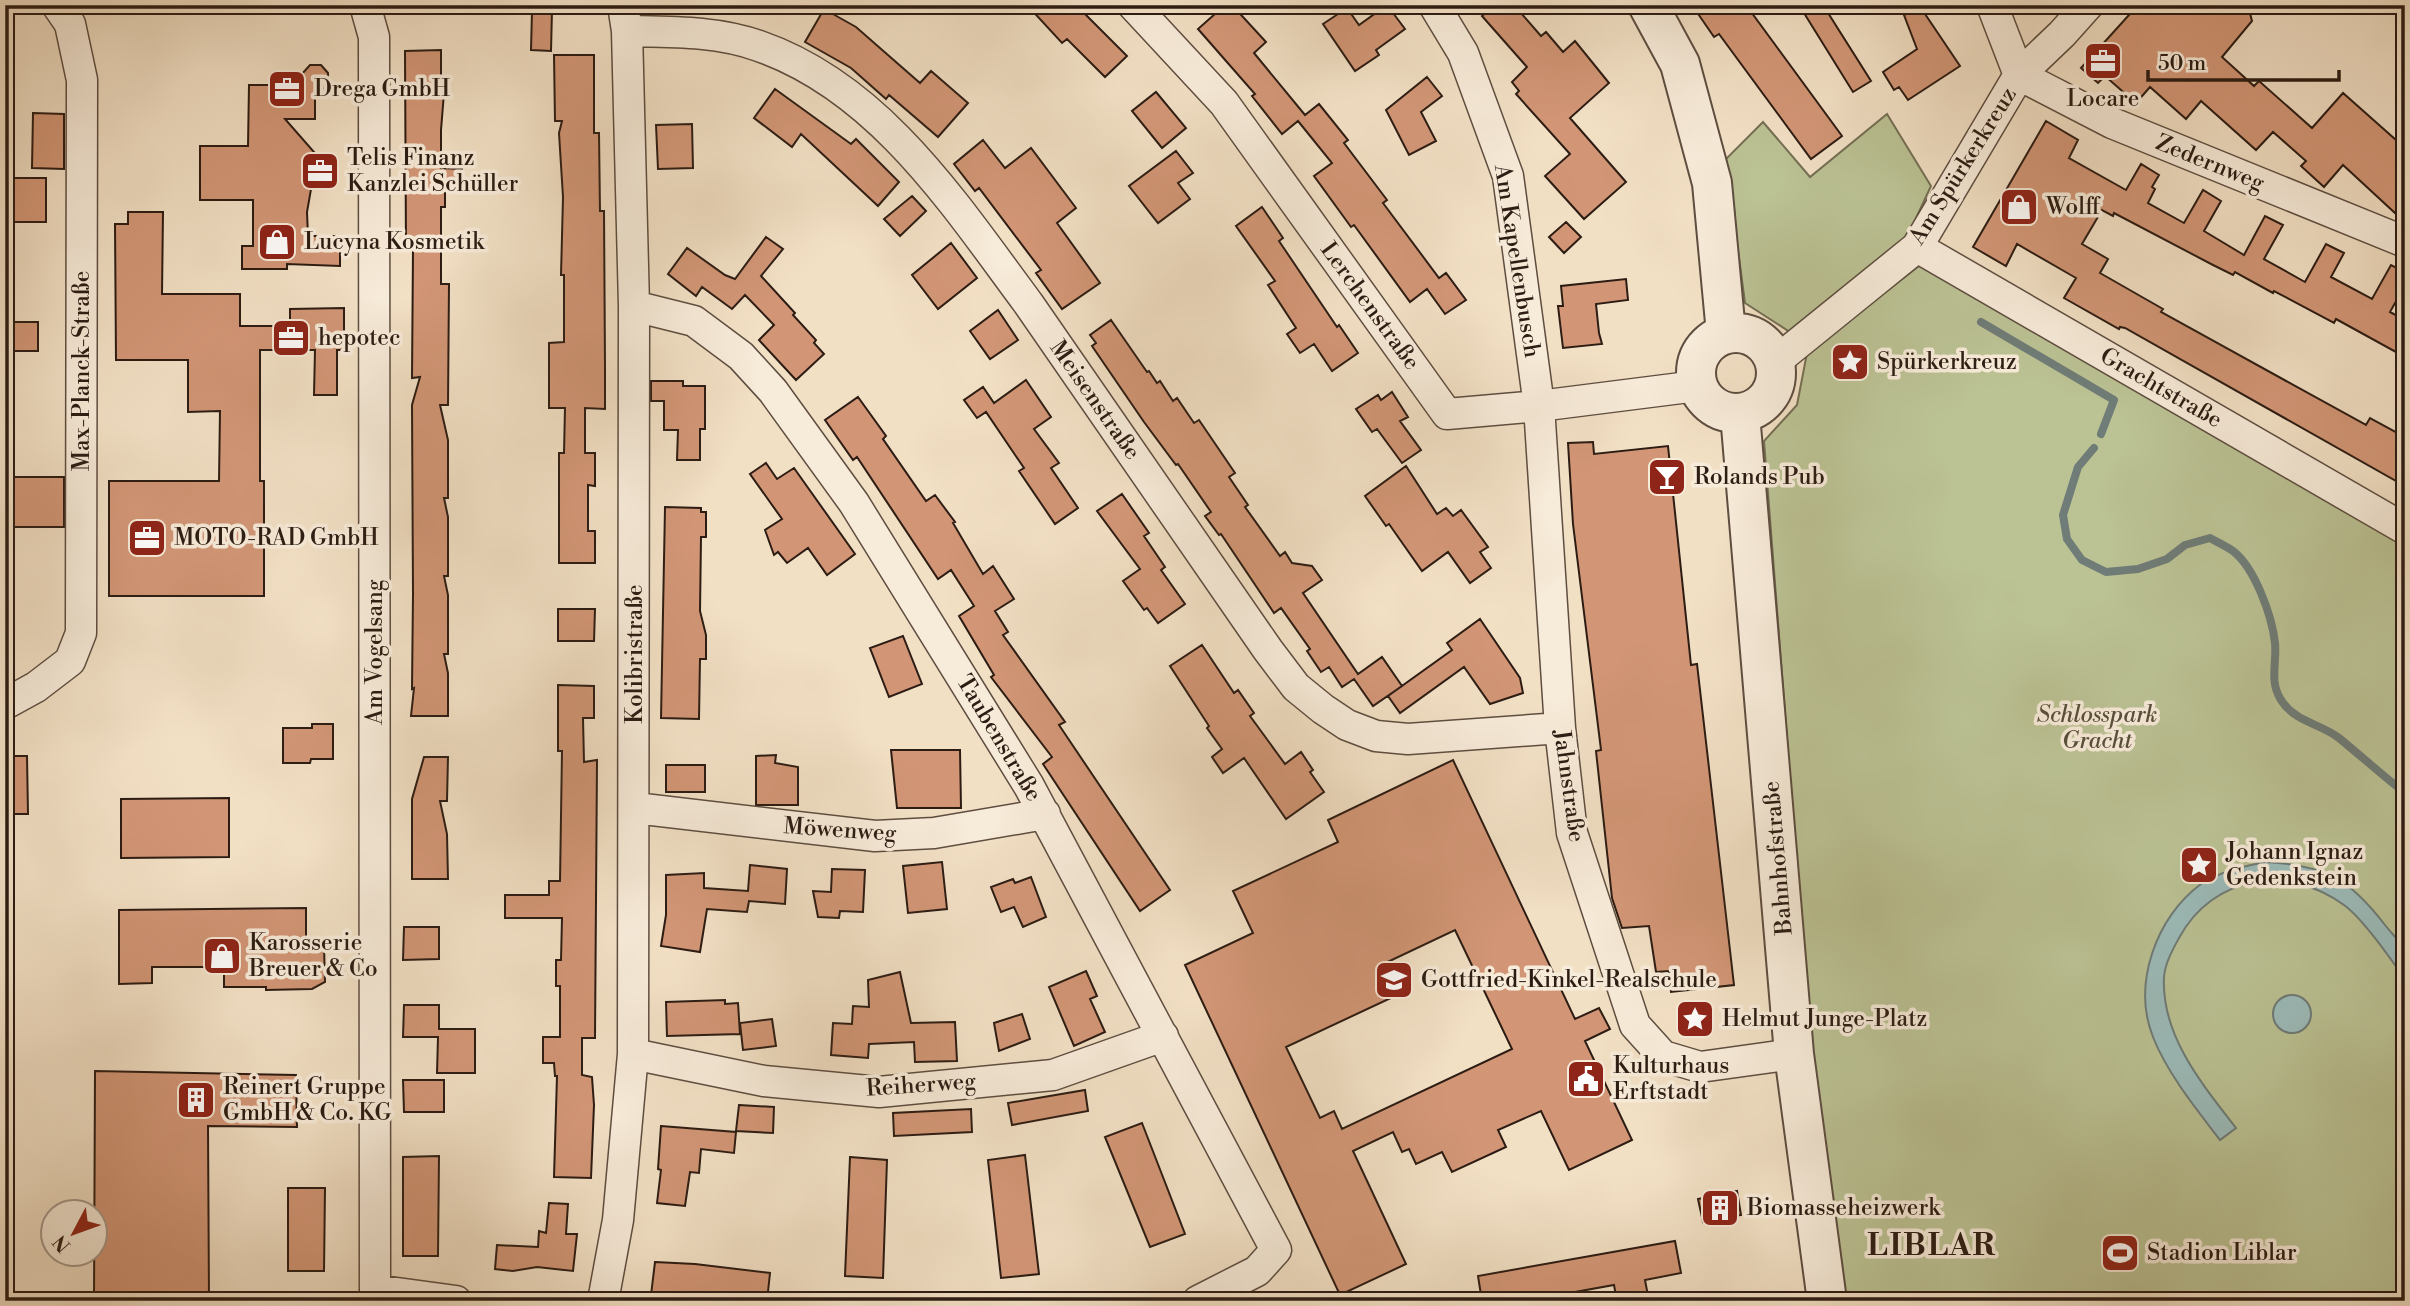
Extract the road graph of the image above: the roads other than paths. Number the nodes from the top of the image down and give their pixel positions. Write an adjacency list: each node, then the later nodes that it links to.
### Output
1 (57, 5): 19 (street, Max-Planck-Straße)
2 (365, 5): 26 (street, Am Vogelsang)
3 (1133, 5): 16 (street, Lerchenstraße)
4 (1434, 5): 16 (street, Am Kapellenbusch)
5 (1648, 5): 13 (street)
6 (1992, 5): 9 (street)
7 (2088, 5): 9 (street, Am Spürkerkreuz)
8 (625, 18): 12 (street, Kolibristraße); 20 (street, Meisenstraße)
9 (2019, 75): 10 (street, Zedernweg); 11 (street, Am Spürkerkreuz)
10 (2405, 242)
11 (1917, 247): 14 (street, Am Spürkerkreuz); 18 (street, Grachtstraße)
12 (634, 306): 21 (street, Kolibristraße); 22 (street, Taubenstraße)
13 (1726, 333): 14 (street); 15 (street)
14 (1775, 362): 17 (street)
15 (1697, 386): 16 (street, Lerchenstraße); 17 (street)
16 (1539, 406): 20 (street, Jahnstraße)
17 (1740, 414): 25 (street, Bahnhofstraße)
18 (2405, 528)
19 (5, 704)
20 (1560, 728): 25 (street, Jahnstraße)
21 (635, 808): 22 (street, Möwenweg); 24 (street, Kolibristraße)
22 (1045, 814): 23 (street, Taubenstraße)
23 (1163, 1036): 24 (street, Reiherweg); 29 (street, Taubenstraße)
24 (634, 1054): 28 (street, Kolibristraße)
25 (1794, 1054): 30 (street, Bahnhofstraße)
26 (375, 1295): 27 (street)
27 (456, 1301)
28 (603, 1301)
29 (1198, 1301)
30 (1826, 1301)

